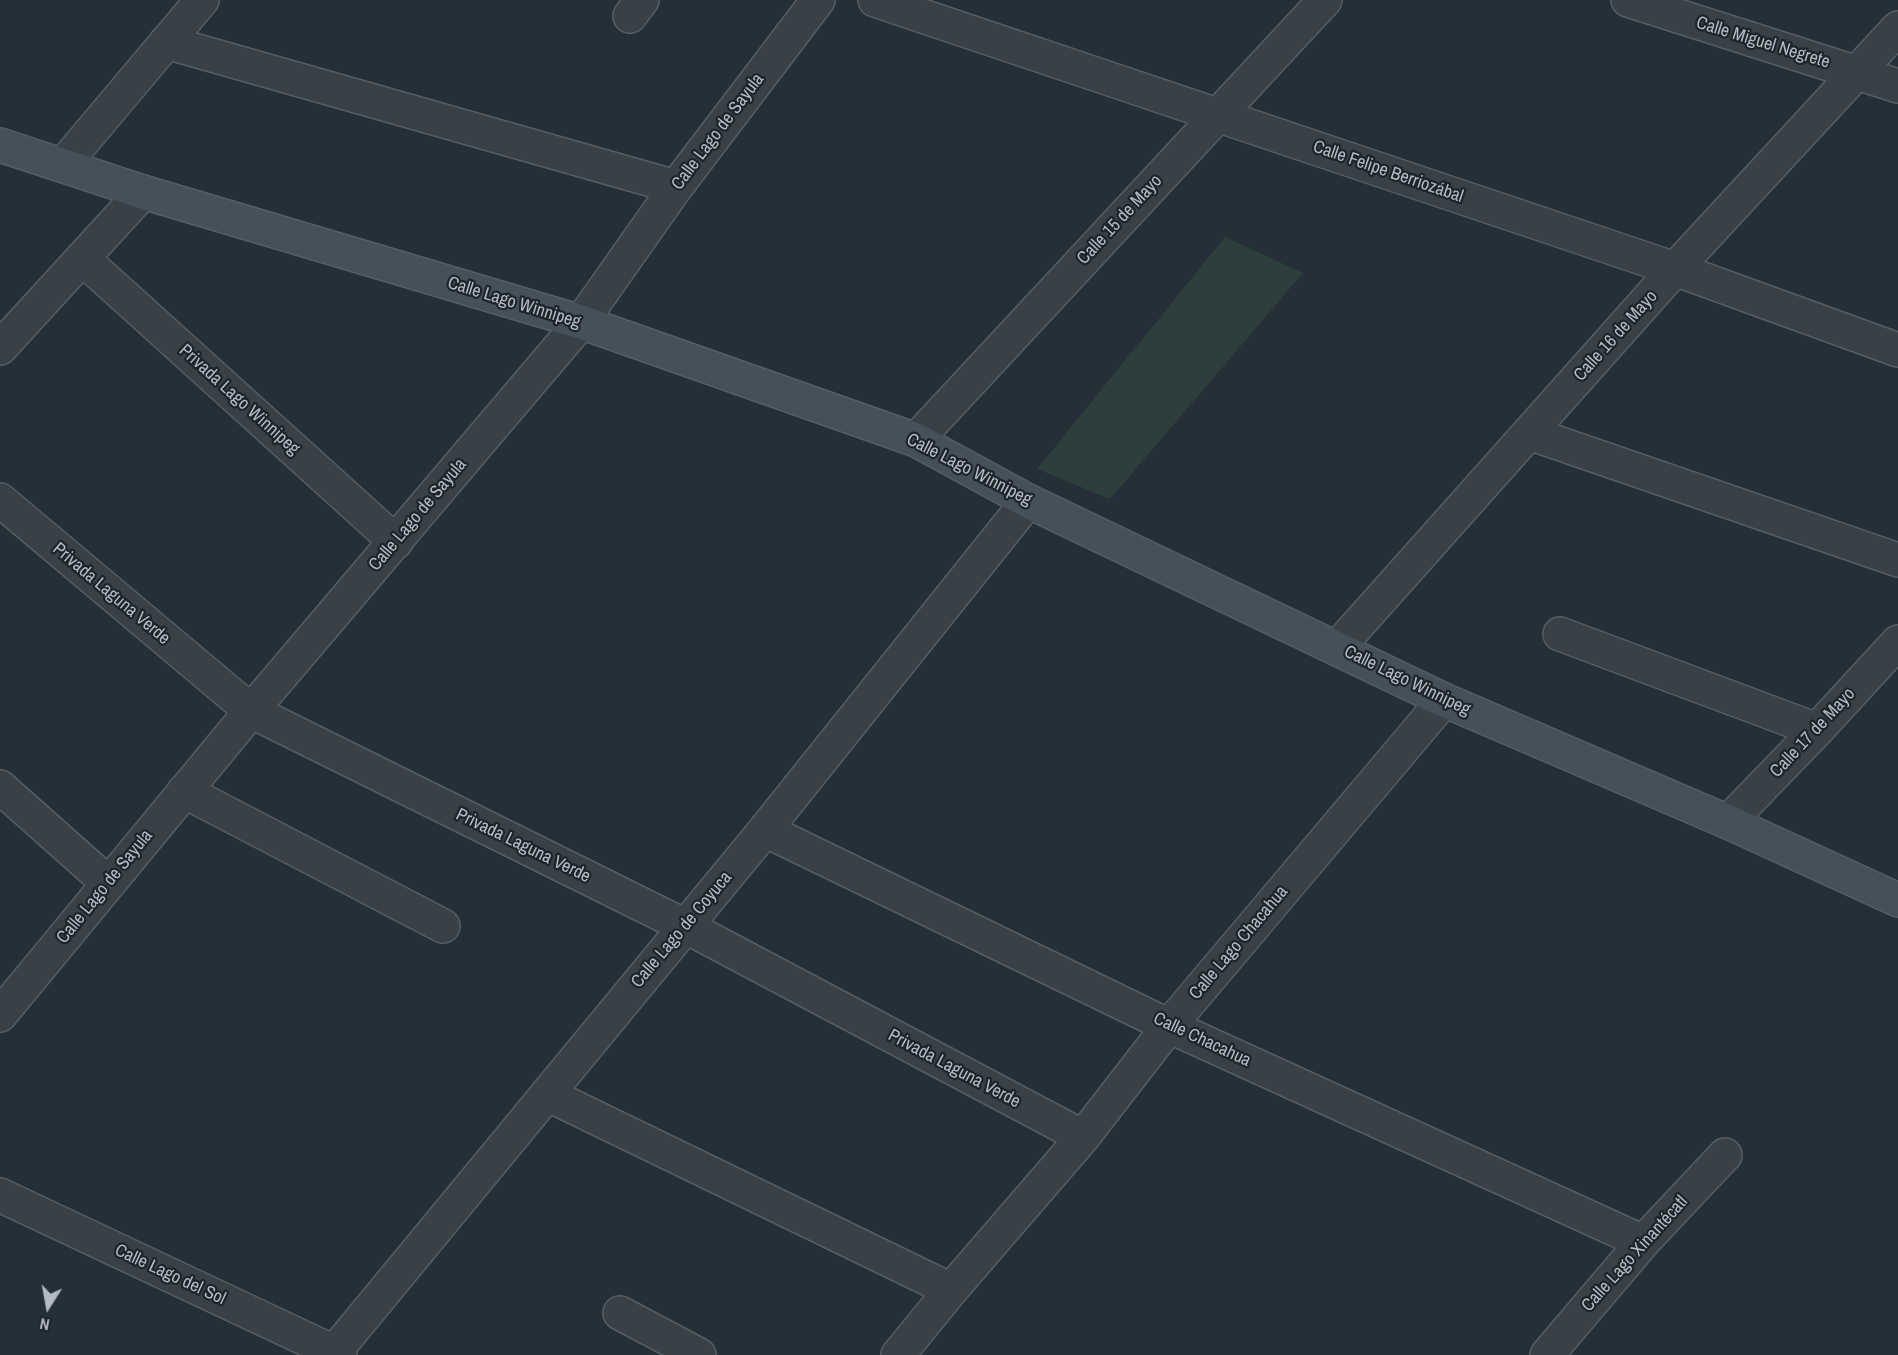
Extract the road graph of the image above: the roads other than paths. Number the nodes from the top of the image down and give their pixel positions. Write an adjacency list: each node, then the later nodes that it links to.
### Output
1 (202, 0): 7 (street)
2 (818, 0): 13 (street, Calle Lago de Sayula)
3 (875, 0): 10 (street, Calle Felipe Berriozábal)
4 (1325, 0): 10 (street, Calle 15 de Mayo)
5 (1628, 0): 8 (street, Calle Miguel Negrete)
6 (1898, 28): 8 (street, Calle 16 de Mayo)
7 (166, 42): 12 (street); 13 (street)
8 (1856, 72): 9 (street, Calle Miguel Negrete); 16 (street, Calle 16 de Mayo)
9 (1898, 86)
10 (1218, 115): 16 (street, Calle Felipe Berriozábal); 21 (street, Calle 15 de Mayo)
11 (0, 145): 12 (main road, Calle Lago Winnipeg)
12 (63, 165): 14 (main road, Calle Lago Winnipeg)
13 (676, 187): 17 (street, Calle Lago de Sayula)
14 (143, 192): 15 (street); 17 (main road, Calle Lago Winnipeg)
15 (82, 258): 18 (street); 24 (street, Privada Lago Winnipeg)
16 (1675, 269): 19 (street, Calle Felipe Berriozábal); 20 (street, Calle 16 de Mayo)
17 (581, 322): 21 (main road, Calle Lago Winnipeg); 24 (street, Calle Lago de Sayula)
18 (0, 348)
19 (1898, 350)
20 (1529, 433): 25 (street); 28 (street, Calle 16 de Mayo)
21 (916, 440): 23 (main road, Calle Lago Winnipeg)
22 (0, 500): 30 (street, Privada Laguna Verde)
23 (1028, 501): 28 (main road, Calle Lago Winnipeg); 35 (street, Calle Lago de Coyuca)
24 (396, 542): 30 (street, Calle Lago de Sayula)
25 (1898, 560)
26 (1560, 634): 31 (street)
27 (1898, 642): 31 (street, Calle 17 de Mayo)
28 (1338, 647): 29 (main road, Calle Lago Winnipeg)
29 (1444, 700): 34 (main road, Calle Lago Winnipeg); 41 (street, Calle Lago Chacahua)
30 (251, 711): 33 (street, Calle Lago de Sayula); 39 (street, Privada Laguna Verde)
31 (1817, 730): 34 (street, Calle 17 de Mayo)
32 (0, 787): 36 (street)
33 (184, 791): 36 (street, Calle Lago de Sayula); 38 (street)
34 (1728, 822): 37 (main road, Calle Lago Winnipeg)
35 (765, 830): 39 (street, Calle Lago de Coyuca); 41 (street, Calle Chacahua)
36 (108, 883): 40 (street, Calle Lago de Sayula)
37 (1898, 900)
38 (443, 926)
39 (685, 926): 42 (street, Calle Lago de Coyuca); 43 (street, Privada Laguna Verde)
40 (0, 1015)
41 (1169, 1026): 43 (street, Calle Lago Chacahua); 46 (street, Calle Chacahua)
42 (547, 1094): 47 (street); 49 (street, Calle Lago de Coyuca)
43 (1083, 1137): 47 (street, Calle Lago Chacahua)
44 (1725, 1155): 46 (street, Calle Lago Xinantécatl)
45 (0, 1194): 49 (street, Calle Lago del Sol)
46 (1643, 1242): 52 (street, Calle Lago Xinantécatl)
47 (951, 1290): 51 (street, Calle Lago Chacahua)
48 (620, 1313): 50 (street)
49 (335, 1354)
50 (699, 1355)
51 (898, 1355)
52 (1547, 1355)

